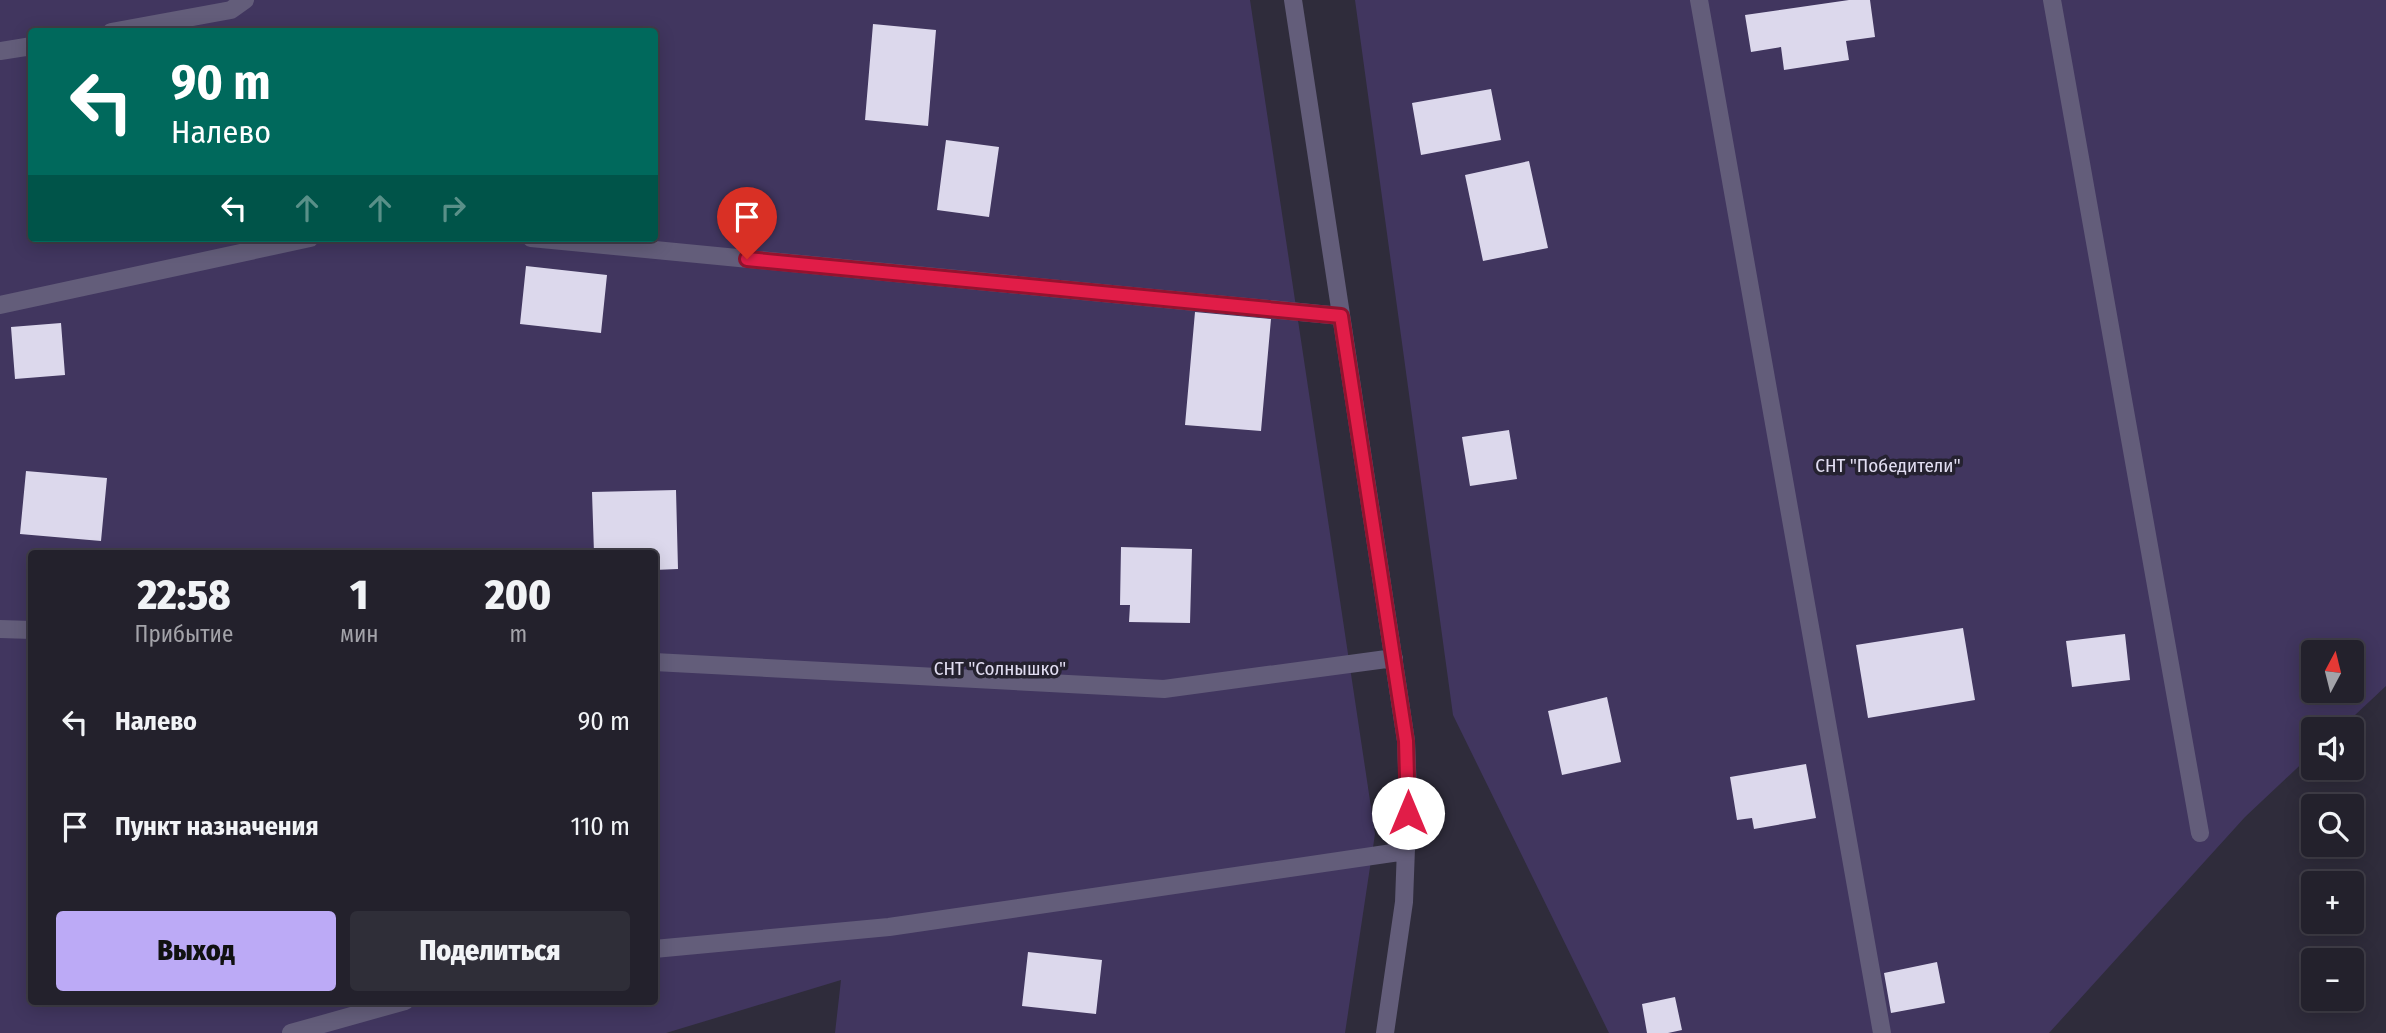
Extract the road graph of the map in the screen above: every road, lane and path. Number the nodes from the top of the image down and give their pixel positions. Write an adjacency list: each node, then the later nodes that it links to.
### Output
1 (245, 0): 5 (street)
2 (1293, 0): 11 (street)
3 (1699, 0): 22 (street)
4 (2052, 0): 16 (street)
5 (133, 28)
6 (28, 47): 7 (street)
7 (0, 51)
8 (291, 242): 10 (street)
9 (573, 242): 11 (street)
10 (0, 305)
11 (1341, 316): 14 (street)
12 (0, 628): 13 (street)
13 (28, 630)
14 (1394, 658): 15 (street); 17 (street)
15 (658, 663)
16 (2200, 833)
17 (1406, 851): 18 (street); 21 (street)
18 (658, 949)
19 (391, 1005): 20 (street)
20 (291, 1033)
21 (1385, 1033)
22 (1882, 1033)

